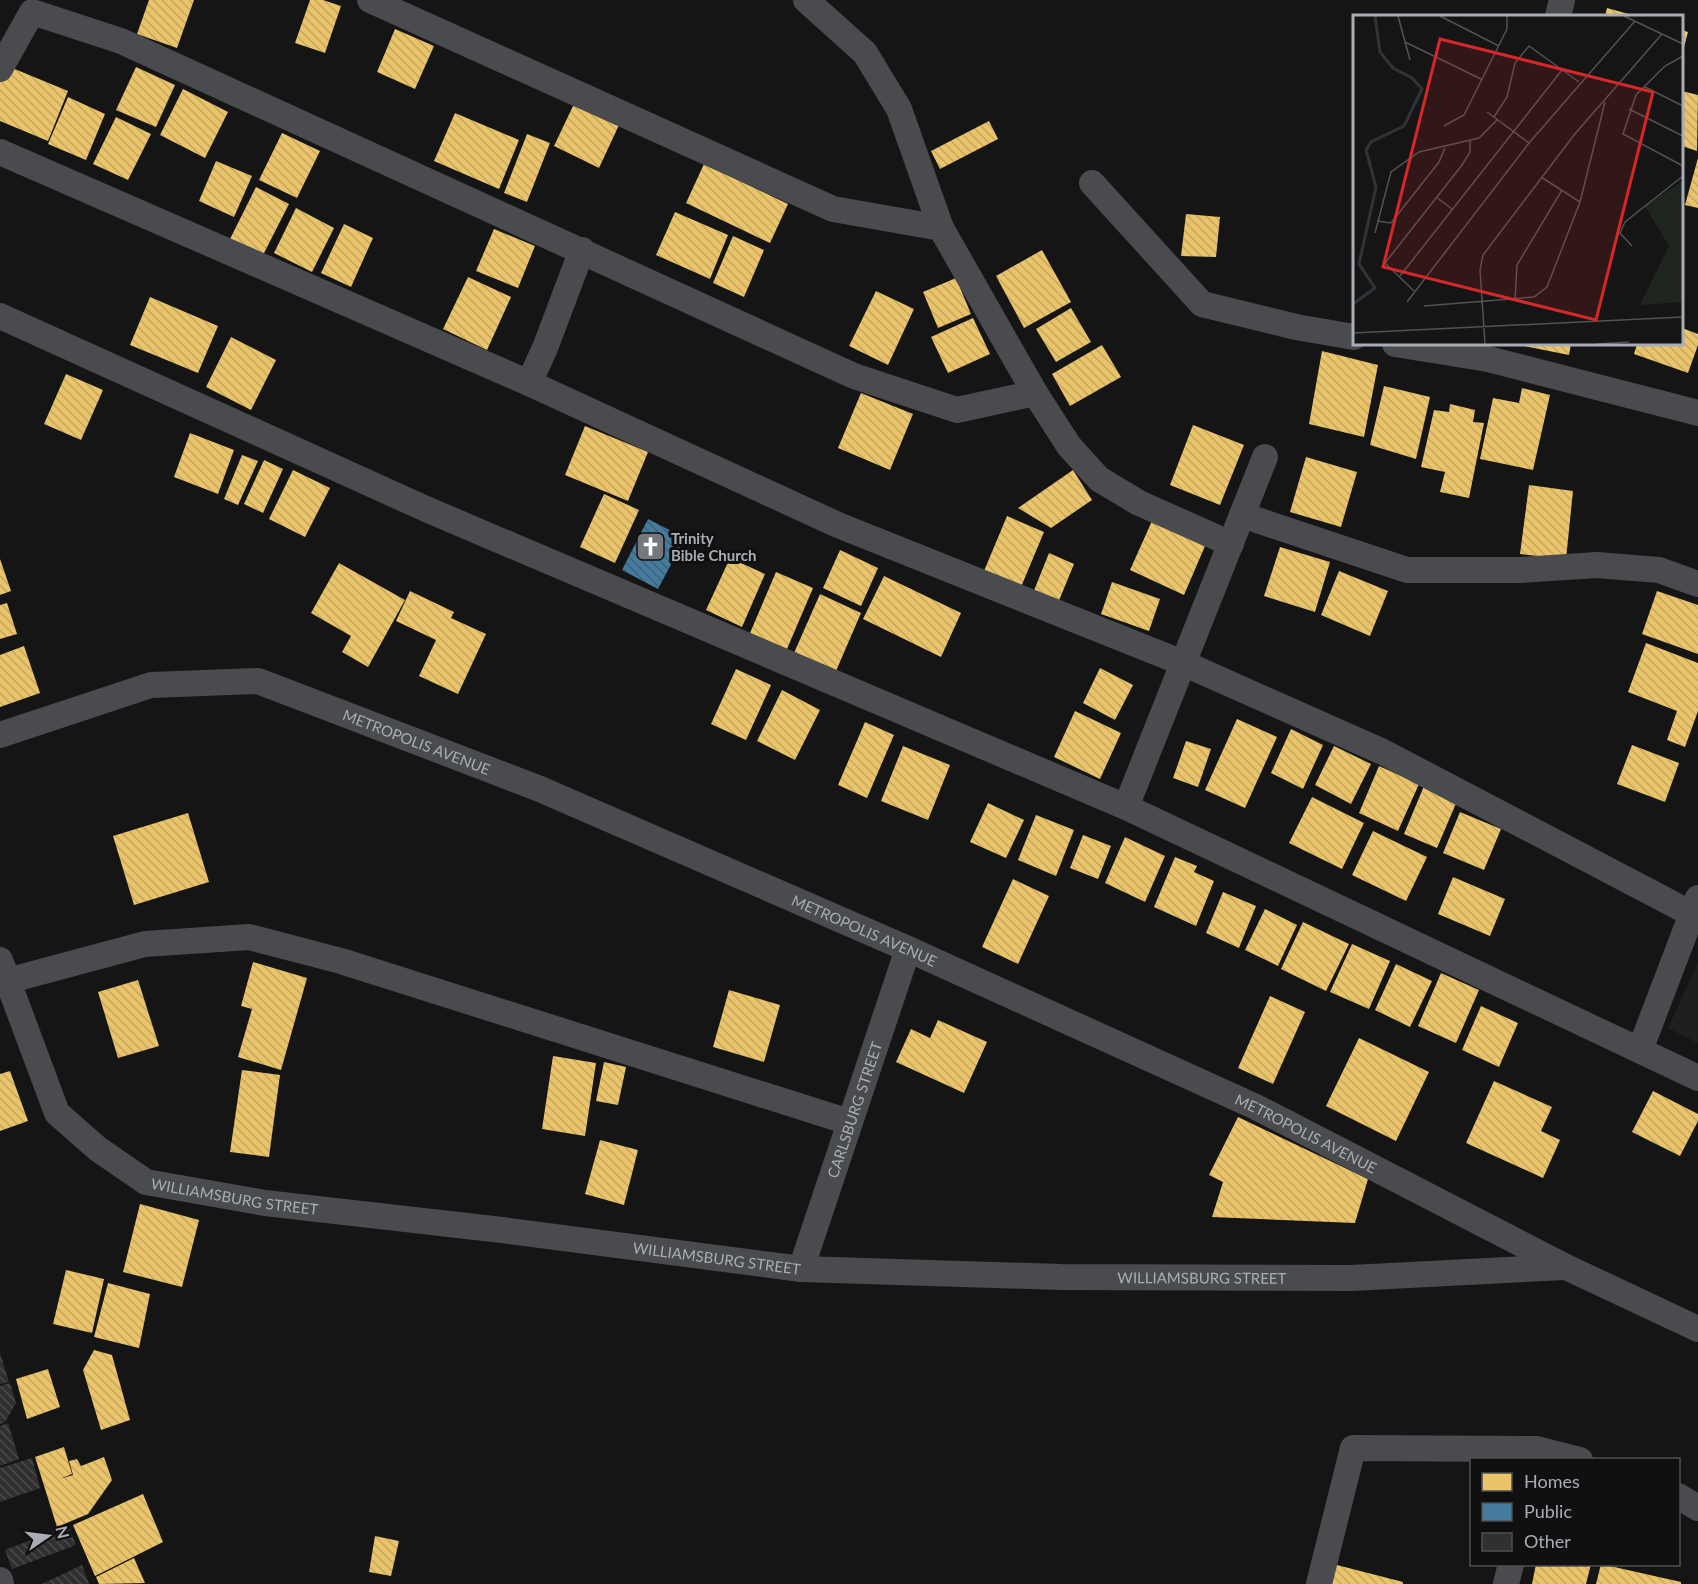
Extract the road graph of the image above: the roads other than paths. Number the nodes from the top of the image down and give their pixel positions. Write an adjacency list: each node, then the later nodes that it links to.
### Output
1 (370, 0): 8 (street)
2 (806, 0): 8 (street)
3 (1562, 0): 4 (street)
4 (1558, 15)
5 (0, 69): 9 (street)
6 (0, 152): 14 (street)
7 (1092, 183): 11 (street)
8 (941, 228): 15 (street)
9 (582, 250): 14 (street); 15 (street)
10 (0, 316): 23 (street)
11 (1353, 337)
12 (1409, 345): 13 (street)
13 (1490, 351): 16 (street)
14 (529, 383): 21 (street)
15 (1035, 393): 19 (street)
16 (1698, 414)
17 (1265, 457): 18 (street)
18 (1242, 515): 19 (street); 20 (street)
19 (1231, 544): 21 (street)
20 (1698, 584)
21 (1183, 663): 23 (street); 24 (street)
22 (0, 735): 25 (street, METROPOLIS AVENUE)
23 (1126, 807): 27 (street)
24 (1694, 905): 27 (street)
25 (908, 950): 29 (street, CARLSBURG STREET); 30 (street, METROPOLIS AVENUE)
26 (4, 971): 29 (street); 31 (street, WILLIAMSBURG STREET)
27 (1640, 1050): 28 (street)
28 (1698, 1078)
29 (849, 1122): 31 (street, CARLSBURG STREET)
30 (1566, 1267): 31 (street, WILLIAMSBURG STREET); 32 (street, METROPOLIS AVENUE)
31 (801, 1269)
32 (1698, 1329)
33 (1536, 1454): 34 (street); 38 (street)
34 (1565, 1458)
35 (1680, 1497): 36 (street)
36 (1698, 1508)
37 (1510, 1566): 39 (street)
38 (1319, 1584)
39 (1506, 1584)

